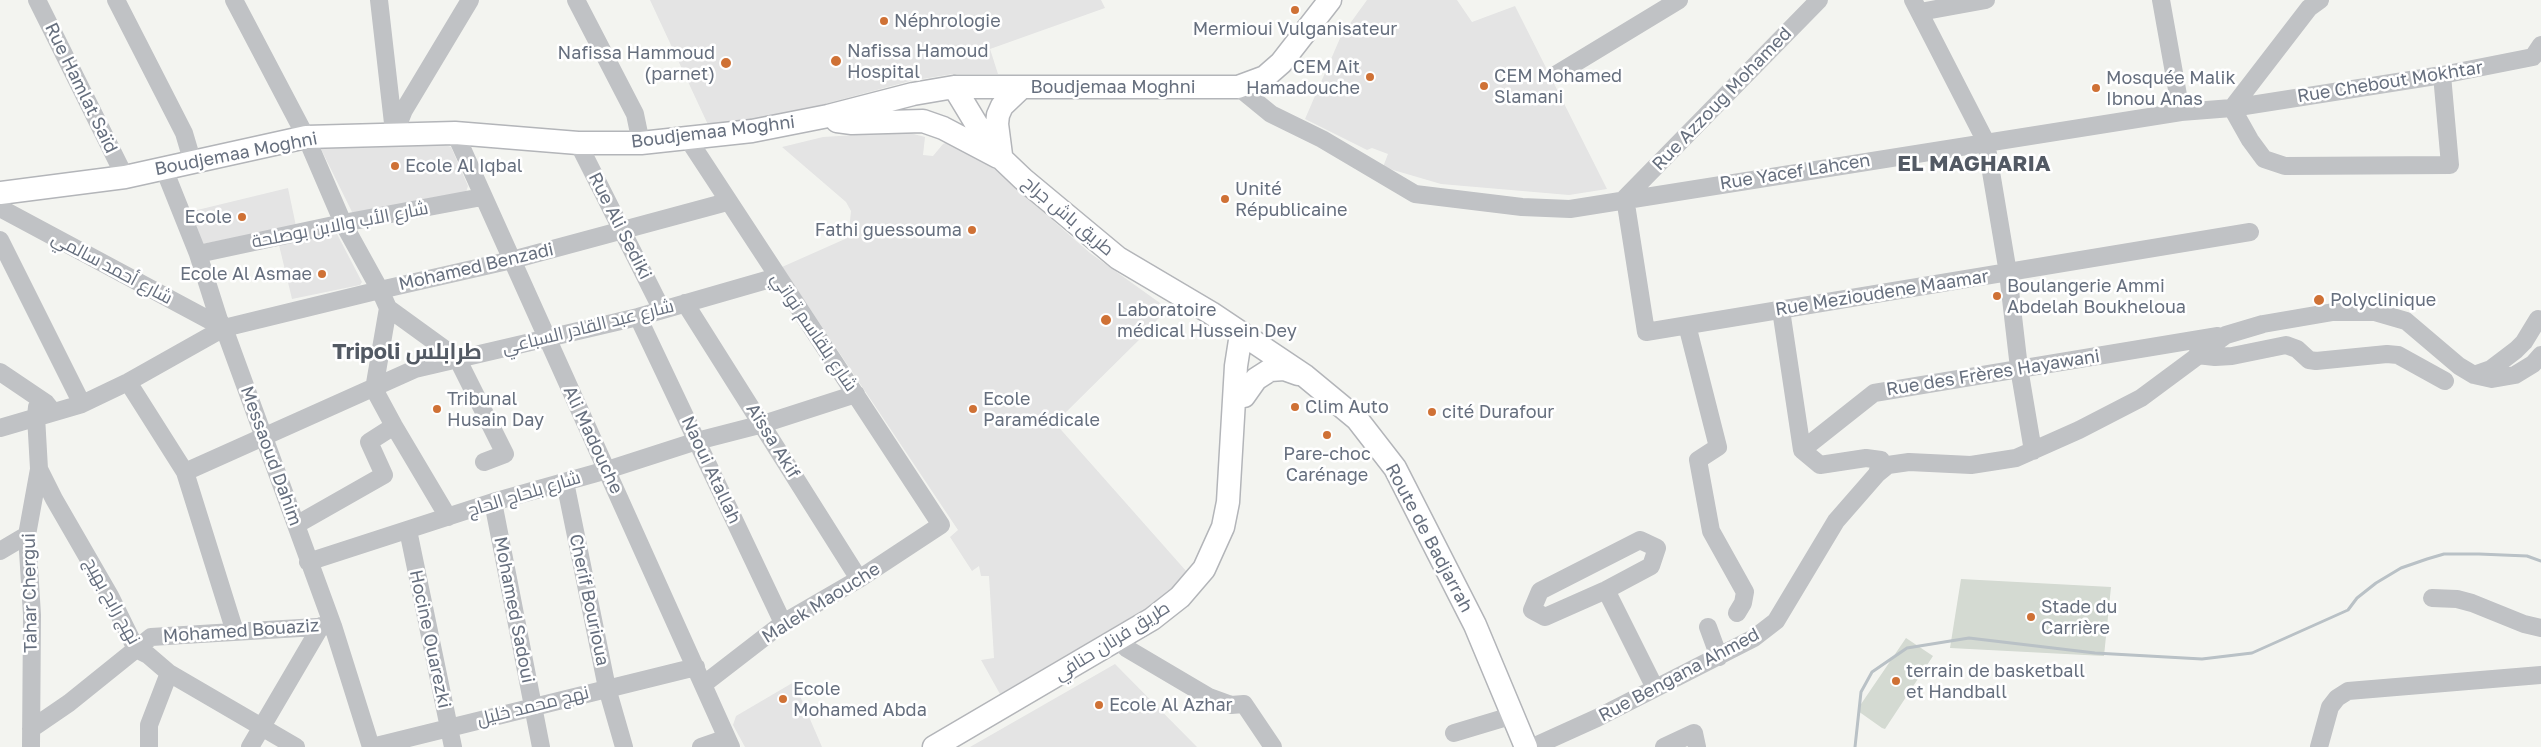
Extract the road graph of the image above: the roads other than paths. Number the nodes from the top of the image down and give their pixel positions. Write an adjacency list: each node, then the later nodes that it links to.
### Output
1 (38, 0): 34 (street, Rue Hamlat Saïd)
2 (116, 0): 32 (street)
3 (234, 0): 26 (street)
4 (379, 0): 25 (street)
5 (470, 0): 25 (street)
6 (576, 0): 30 (street)
7 (1330, 0): 20 (main road, Boudjemaa Moghni)
8 (1679, 0): 13 (street)
9 (1819, 0): 37 (street, Rue Azzoug Mohamed)
10 (1986, 0): 14 (street)
11 (2161, 0): 22 (street)
12 (2320, 0): 21 (street)
13 (1658, 6): 16 (street)
14 (1917, 6): 28 (street)
15 (2541, 45): 17 (street, Rue Chebout Mokhtar)
16 (1557, 74)
17 (2442, 75): 21 (street, Rue Chebout Mokhtar); 21 (street)
18 (954, 87): 19 (main road, Boudjemaa Moghni); 23 (main road, Boudjemaa Moghni); 31 (main road, طريق باش جراح)
19 (1022, 87): 20 (main road, Boudjemaa Moghni); 31 (main road)
20 (1238, 87): 37 (street, Rue Yacef Lahcen)
21 (2232, 108): 22 (street, Rue Yacef Lahcen)
22 (2180, 112): 28 (street, Rue Yacef Lahcen)
23 (828, 116): 27 (main road, Boudjemaa Moghni); 31 (main road)
24 (455, 133): 25 (main road, Boudjemaa Moghni); 29 (main road, Boudjemaa Moghni); 36 (street, Ali Madouche)
25 (394, 135): 26 (main road, Boudjemaa Moghni)
26 (306, 137): 32 (main road, Boudjemaa Moghni); 40 (street)
27 (688, 139): 30 (main road, Boudjemaa Moghni); 38 (street, شارع بلقاسم تواتي)
28 (1986, 142): 37 (street, Rue Yacef Lahcen); 46 (street)
29 (578, 143): 30 (main road, Boudjemaa Moghni); 41 (street, Rue Ali Sediki)
30 (641, 143)
31 (1002, 158): 57 (main road, طريق باش جراح)
32 (192, 160): 33 (main road, Boudjemaa Moghni)
33 (164, 169): 34 (main road, Boudjemaa Moghni); 44 (street, Messaoud Dahim)
34 (124, 177): 35 (main road, Boudjemaa Moghni)
35 (0, 193)
36 (482, 197): 40 (street, شارع الأب والابن بوصلحة); 45 (street, Ali Madouche)
37 (1625, 198): 55 (street, Rue Mezioudene Maamar)
38 (727, 202): 41 (street, Mohamed Benzadi); 47 (street, شارع بلقاسم تواتي)
39 (0, 208): 56 (street, شارع أحمد سالمي)
40 (343, 222): 44 (street, شارع الأب والابن بوصلحة); 48 (street)
41 (622, 231): 45 (street, Mohamed Benzadi); 51 (street, Rue Ali Sediki)
42 (2250, 232): 46 (street, Rue Mezioudene Maamar)
43 (0, 240): 72 (street)
44 (198, 254): 56 (street, Messaoud Dahim)
45 (512, 260): 48 (street, Mohamed Benzadi); 59 (street, Ali Madouche)
46 (2008, 273): 52 (street, Rue Mezioudene Maamar); 63 (street)
47 (777, 277): 49 (street, شارع عبد القادر السباعي); 70 (street, شارع بلقاسم تواتي)
48 (380, 290): 50 (street); 56 (street, Mohamed Benzadi)
49 (685, 304): 51 (street, شارع عبد القادر السباعي); 74 (street, Aïssa Akif)
50 (388, 308): 62 (street); 69 (street)
51 (662, 310): 53 (street, شارع عبد القادر السباعي)
52 (1781, 310): 55 (street, Rue Mezioudene Maamar); 79 (street)
53 (638, 316): 59 (street, شارع عبد القادر السباعي); 78 (street, Naoui Atallah)
54 (2538, 319): 65 (street)
55 (1687, 325): 98 (street)
56 (224, 328): 67 (street, Mohamed Benzadi); 77 (street, Messaoud Dahim)
57 (1232, 328): 66 (main road, Route de Badjarrah); 71 (main road, طريق فرنان حنافي); 129 (main road, طريق فرنان حنافي)
58 (2226, 335): 60 (street, Rue Bengana Ahmed); 63 (street, Rue des Frères Hayawani); 65 (street, Rue Bengana Ahmed)
59 (546, 339): 62 (street, شارع عبد القادر السباعي); 83 (street, Ali Madouche)
60 (2197, 355): 68 (street); 80 (street, Rue Bengana Ahmed)
61 (2541, 355): 65 (street, Rue Bengana Ahmed)
62 (457, 358): 69 (street, شارع عبد القادر السباعي); 81 (street)
63 (2019, 368): 79 (street, Rue des Frères Hayawani); 80 (street)
64 (0, 372): 73 (street)
65 (2474, 375)
66 (1305, 376): 71 (main road); 114 (main road, Route de Badjarrah)
67 (128, 382): 72 (street, Mohamed Benzadi); 84 (street)
68 (2445, 382)
69 (374, 389): 75 (street); 77 (street, شارع عبد القادر السباعي)
70 (856, 394): 74 (street, شارع بلحاج الحاج); 90 (street, شارع بلقاسم تواتي)
71 (1244, 396): 104 (main road, طريق فرنان حنافي)
72 (82, 404): 73 (street, Mohamed Benzadi)
73 (43, 410): 76 (street, Mohamed Benzadi); 82 (street, Tahar Chergui)
74 (763, 424): 78 (street, شارع بلحاج الحاج); 95 (street, Aïssa Akif)
75 (394, 426): 88 (street); 89 (street)
76 (0, 428)
77 (264, 438): 84 (street, شارع عبد القادر السباعي); 89 (street, Messaoud Dahim)
78 (697, 441): 83 (street, شارع بلحاج الحاج); 99 (street, Naoui Atallah)
79 (1802, 450): 85 (street)
80 (2033, 451): 85 (street, Rue Bengana Ahmed)
81 (484, 462)
82 (39, 469): 92 (street, Tahar Chergui); 105 (street, نهج رابح بهيج)
83 (608, 470): 86 (street, شارع بلحاج الحاج); 107 (street, Ali Madouche)
84 (185, 472): 103 (street)
85 (1877, 474): 106 (street, Rue Bengana Ahmed)
86 (565, 482): 87 (street, شارع بلحاج الحاج); 111 (street, Cherif Bourioua)
87 (493, 502): 88 (street, شارع بلحاج الحاج); 113 (street, Mohamed Sadoui)
88 (448, 517): 91 (street, شارع بلحاج الحاج)
89 (296, 525): 94 (street, Messaoud Dahim)
90 (941, 525): 95 (street, Malek Maouche)
91 (408, 530): 94 (street, شارع بلحاج الحاج); 115 (street, Hocine Ouarezki)
92 (27, 535): 93 (street); 116 (street, Tahar Chergui)
93 (0, 552)
94 (308, 562): 100 (street, Messaoud Dahim)
95 (859, 579): 99 (street, Malek Maouche)
96 (1606, 590): 96 (street); 112 (street)
97 (2432, 598): 102 (street)
98 (1736, 613)
99 (783, 623): 110 (street, Malek Maouche)
100 (327, 626): 103 (street, Mohamed Bouaziz); 117 (street); 124 (street, Messaoud Dahim)
101 (1708, 627): 106 (street)
102 (2541, 628)
103 (235, 632): 105 (street, Mohamed Bouaziz)
104 (1126, 648): 130 (main road, طريق فرنان حنافي); 131 (street)
105 (136, 649): 108 (street, نهج رابح بهيج); 116 (street, Mohamed Bouaziz)
106 (1719, 657): 112 (street, Rue Bengana Ahmed)
107 (696, 667): 110 (street, Ali Madouche); 111 (street, نهج محمد خليل)
108 (169, 673): 117 (street, نهج رابح بهيج); 121 (street)
109 (2541, 675): 136 (street)
110 (704, 684): 119 (street, Ali Madouche)
111 (607, 688): 113 (street, نهج محمد خليل); 127 (street, Cherif Bourioua)
112 (1655, 688): 133 (street, Rue Bengana Ahmed)
113 (533, 706): 115 (street, نهج محمد خليل); 126 (street, Mohamed Sadoui)
114 (1514, 715): 118 (street); 132 (main road, Route de Badjarrah)
115 (448, 726): 124 (street, نهج محمد خليل); 125 (street, Hocine Ouarezki)
116 (31, 729): 120 (street, Tahar Chergui)
117 (262, 729): 122 (street); 123 (street, نهج رابح بهيج)
118 (1454, 734)
119 (729, 743): 128 (street)
120 (31, 747)
121 (148, 747)
122 (250, 747)
123 (296, 747)
124 (371, 747)
125 (453, 747)
126 (541, 747)
127 (624, 747)
128 (701, 747)
129 (934, 747)
130 (956, 747)
131 (1273, 747)
132 (1526, 747)
133 (1533, 747)
134 (1664, 747): 135 (street)
135 (1698, 747)
136 (2318, 747)

